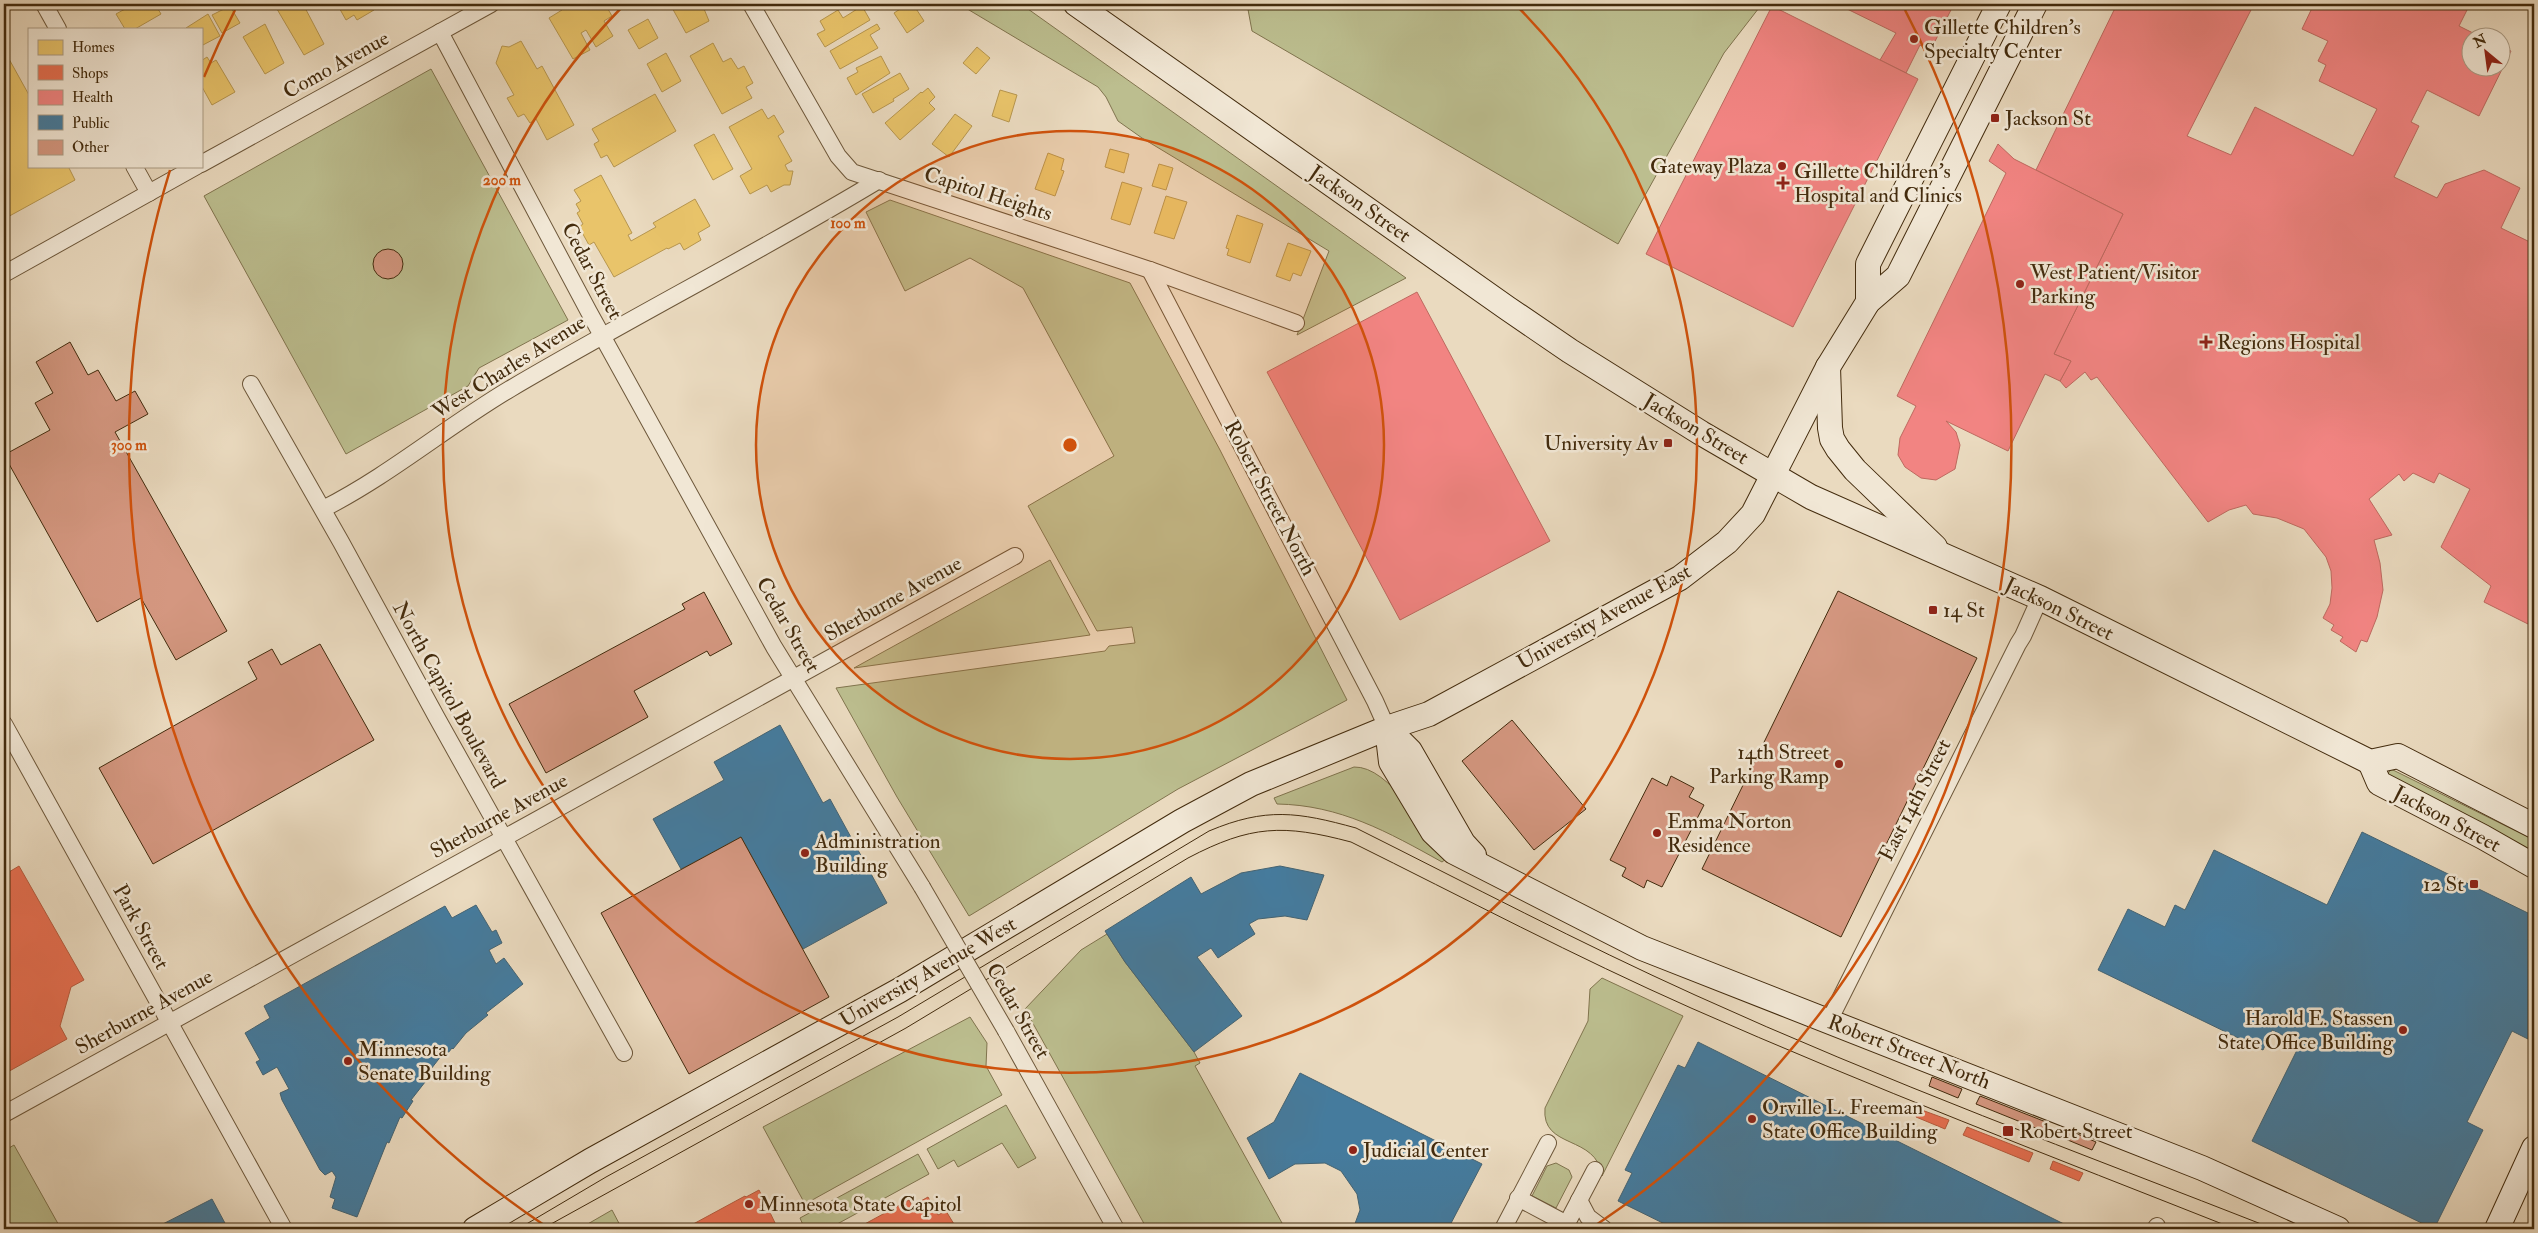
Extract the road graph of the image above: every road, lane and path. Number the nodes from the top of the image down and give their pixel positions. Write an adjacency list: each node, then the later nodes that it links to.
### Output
1 (44, 4): 7 (street)
2 (491, 4): 8 (street, Como Avenue)
3 (1076, 4): 21 (main road, Jackson Street)
4 (1999, 4): 16 (main road)
5 (2035, 4): 16 (main road, University Avenue East)
6 (757, 5): 12 (street, Capitol Heights)
7 (57, 28)
8 (440, 32): 9 (street, Como Avenue); 18 (street, Cedar Street)
9 (202, 163)
10 (135, 168): 13 (street)
11 (193, 168): 13 (street)
12 (879, 180): 14 (street, Capitol Heights); 18 (street, West Charles Avenue)
13 (149, 193): 15 (street)
14 (1150, 270): 17 (street, Capitol Heights); 28 (street, Robert Street North)
15 (4, 274)
16 (1868, 302): 19 (main road, University Avenue East)
17 (1296, 323)
18 (602, 334): 22 (street, West Charles Avenue); 26 (street, Cedar Street)
19 (1828, 367): 21 (main road, University Avenue East); 23 (main road)
20 (251, 384): 22 (street, North Capitol Boulevard)
21 (1773, 475): 23 (main road, Jackson Street); 28 (main road, University Avenue East)
22 (323, 509): 31 (street, North Capitol Boulevard)
23 (1941, 554): 25 (main road, Jackson Street)
24 (1015, 556): 26 (street, Sherburne Avenue)
25 (2040, 598): 29 (main road, Jackson Street); 34 (street, East 14th Street)
26 (794, 678): 31 (street, Sherburne Avenue); 45 (street, Cedar Street, bridge)
27 (4, 724): 33 (street, Park Street)
28 (1387, 728): 34 (main road, Robert Street North); 44 (main road, University Avenue West)
29 (2370, 762): 30 (main road, Jackson Street); 32 (main road, Jackson Street)
30 (2534, 826)
31 (504, 838): 33 (street, Sherburne Avenue); 35 (street, North Capitol Boulevard)
32 (2534, 866)
33 (170, 1021): 36 (street, Sherburne Avenue); 43 (street, Park Street)
34 (1829, 1021): 48 (main road, Robert Street North)
35 (624, 1053)
36 (4, 1114)
37 (1548, 1143): 40 (street)
38 (2534, 1148): 49 (main road)
39 (1595, 1170): 41 (street)
40 (1518, 1198): 42 (street); 46 (street)
41 (1579, 1200): 42 (street); 47 (street)
42 (1566, 1226)
43 (284, 1229)
44 (475, 1229)
45 (1116, 1229)
46 (1503, 1229)
47 (1604, 1229)
48 (2338, 1229)
49 (2497, 1229)

